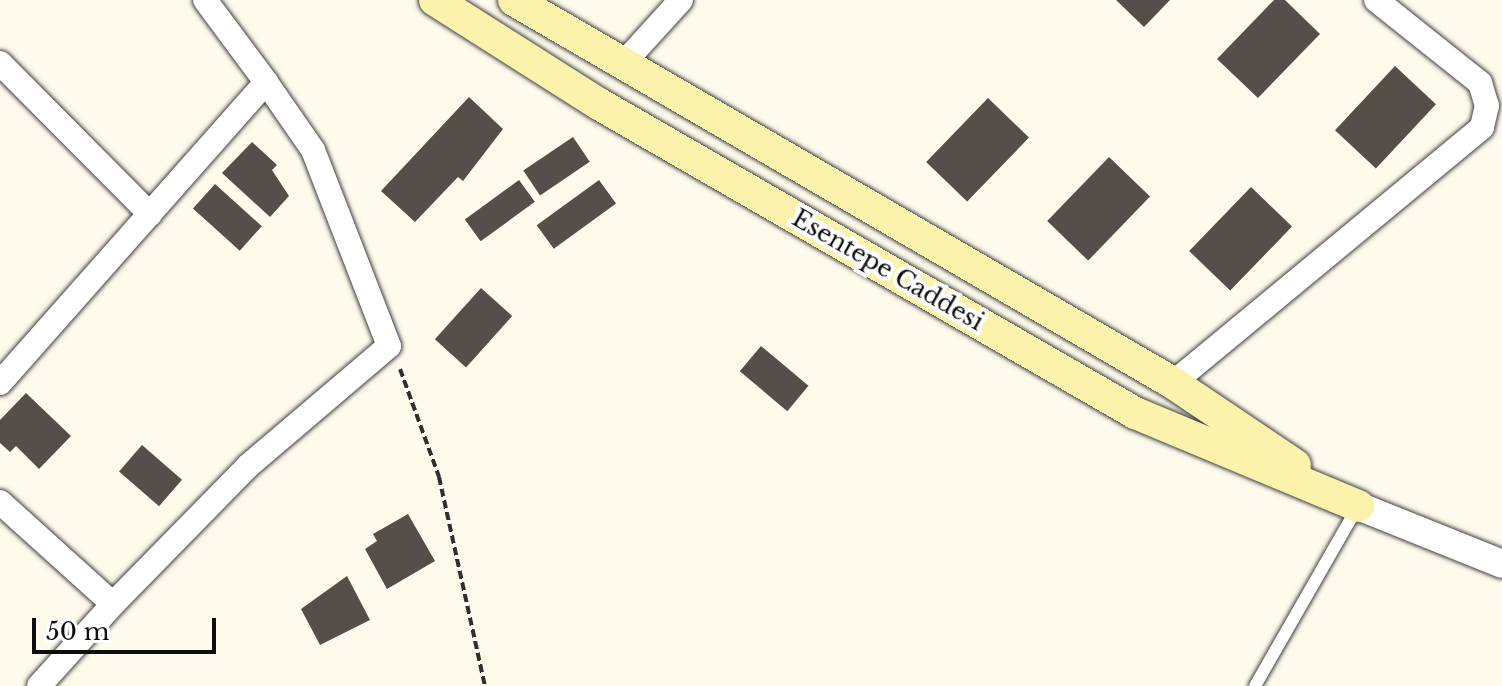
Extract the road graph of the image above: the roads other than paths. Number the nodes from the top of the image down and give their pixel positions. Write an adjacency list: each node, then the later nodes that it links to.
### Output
1 (205, 0): 8 (street)
2 (435, 0): 13 (main road, Esentepe Caddesi)
3 (514, 0): 7 (main road, Esentepe Caddesi)
4 (681, 0): 7 (street)
5 (1376, 0): 11 (street)
6 (0, 63): 9 (street)
7 (621, 66): 11 (main road, Esentepe Caddesi)
8 (266, 82): 9 (street); 15 (street)
9 (150, 214): 10 (street)
10 (0, 383)
11 (1173, 383): 13 (main road, Esentepe Caddesi)
12 (0, 502): 15 (street)
13 (1358, 506): 14 (street, Esentepe Caddesi); 17 (lane)
14 (1502, 564)
15 (113, 604): 16 (street)
16 (39, 686)
17 (1255, 686)

